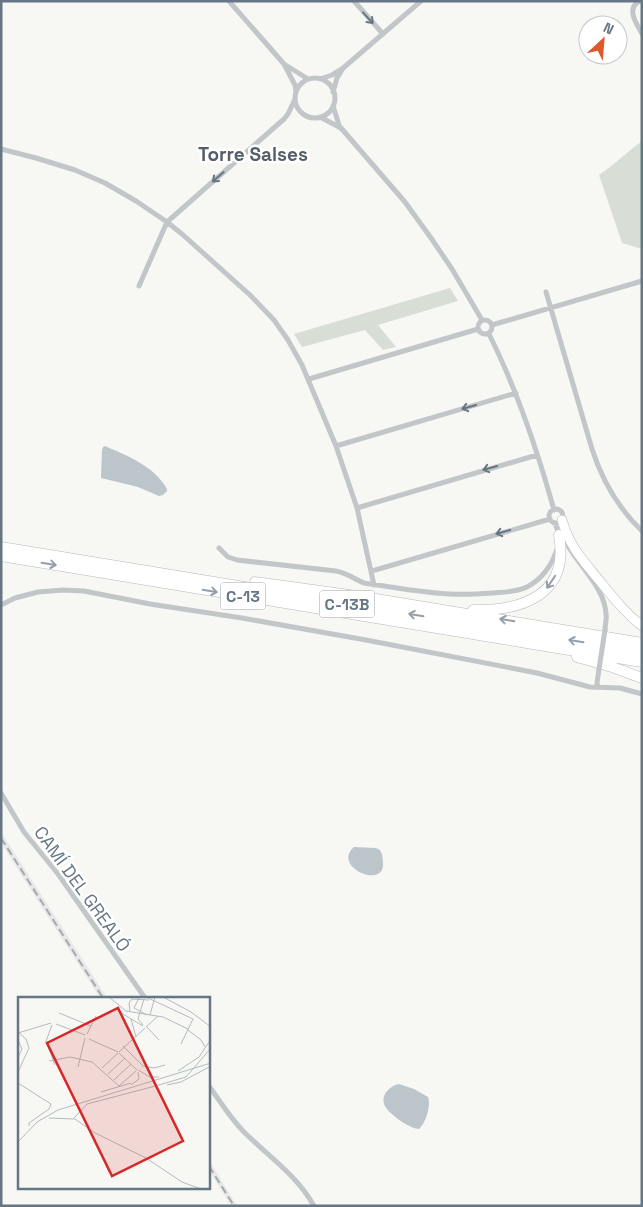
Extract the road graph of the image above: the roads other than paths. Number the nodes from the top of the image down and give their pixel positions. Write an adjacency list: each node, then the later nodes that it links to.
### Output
1 (229, 1): 7 (street)
2 (354, 1): 5 (street, one-way to 5)
3 (421, 1): 5 (street)
4 (640, 1): 6 (street)
5 (383, 34): 8 (street)
6 (642, 34)
7 (284, 64): 10 (street); 11 (street)
8 (345, 66): 9 (street); 12 (street)
9 (320, 79): 10 (street); 12 (street)
10 (308, 80): 11 (street)
11 (296, 91): 13 (street)
12 (334, 92): 14 (street)
13 (295, 99): 15 (street); 18 (street, one-way to 18)
14 (333, 106): 15 (street); 16 (street)
15 (320, 117): 16 (street)
16 (341, 128): 23 (street)
17 (1, 149): 18 (street)
18 (167, 222): 20 (street); 27 (street)
19 (642, 281): 22 (street)
20 (139, 286)
21 (546, 292): 22 (street)
22 (550, 308): 24 (street); 35 (street)
23 (482, 320): 24 (street); 25 (street)
24 (492, 325): 26 (street)
25 (478, 329): 26 (street); 27 (street)
26 (489, 334): 28 (street)
27 (309, 378): 29 (street)
28 (516, 393): 29 (street, one-way to 29); 30 (street)
29 (336, 446): 31 (street)
30 (537, 454): 31 (street, one-way to 31); 32 (street)
31 (357, 508): 41 (street)
32 (554, 510): 33 (street); 34 (street)
33 (550, 519): 34 (street); 41 (street, one-way to 41)
34 (558, 522): 36 (street); 45 (highway); 51 (street, bridge)
35 (642, 531)
36 (559, 535): 42 (street); 43 (highway, one-way to 43)
37 (1, 547): 39 (highway, C-13)
38 (219, 548): 42 (street)
39 (52, 555): 43 (highway, C-13); 48 (highway, C-13B, one-way to 39)
40 (1, 556): 46 (highway, C-13, one-way to 46)
41 (372, 571): 42 (street)
42 (374, 585)
43 (319, 590): 47 (highway, C-13, one-way to 43)
44 (1, 605): 51 (street)
45 (642, 626)
46 (484, 636): 49 (highway); 50 (highway, C-13)
47 (642, 643)
48 (642, 652)
49 (642, 662)
50 (642, 678)
51 (598, 687): 52 (street)
52 (642, 694)
53 (1, 793): 54 (street, CAMÍ DEL GREALÓ)
54 (144, 997)
55 (210, 1087): 56 (street)
56 (314, 1206)

